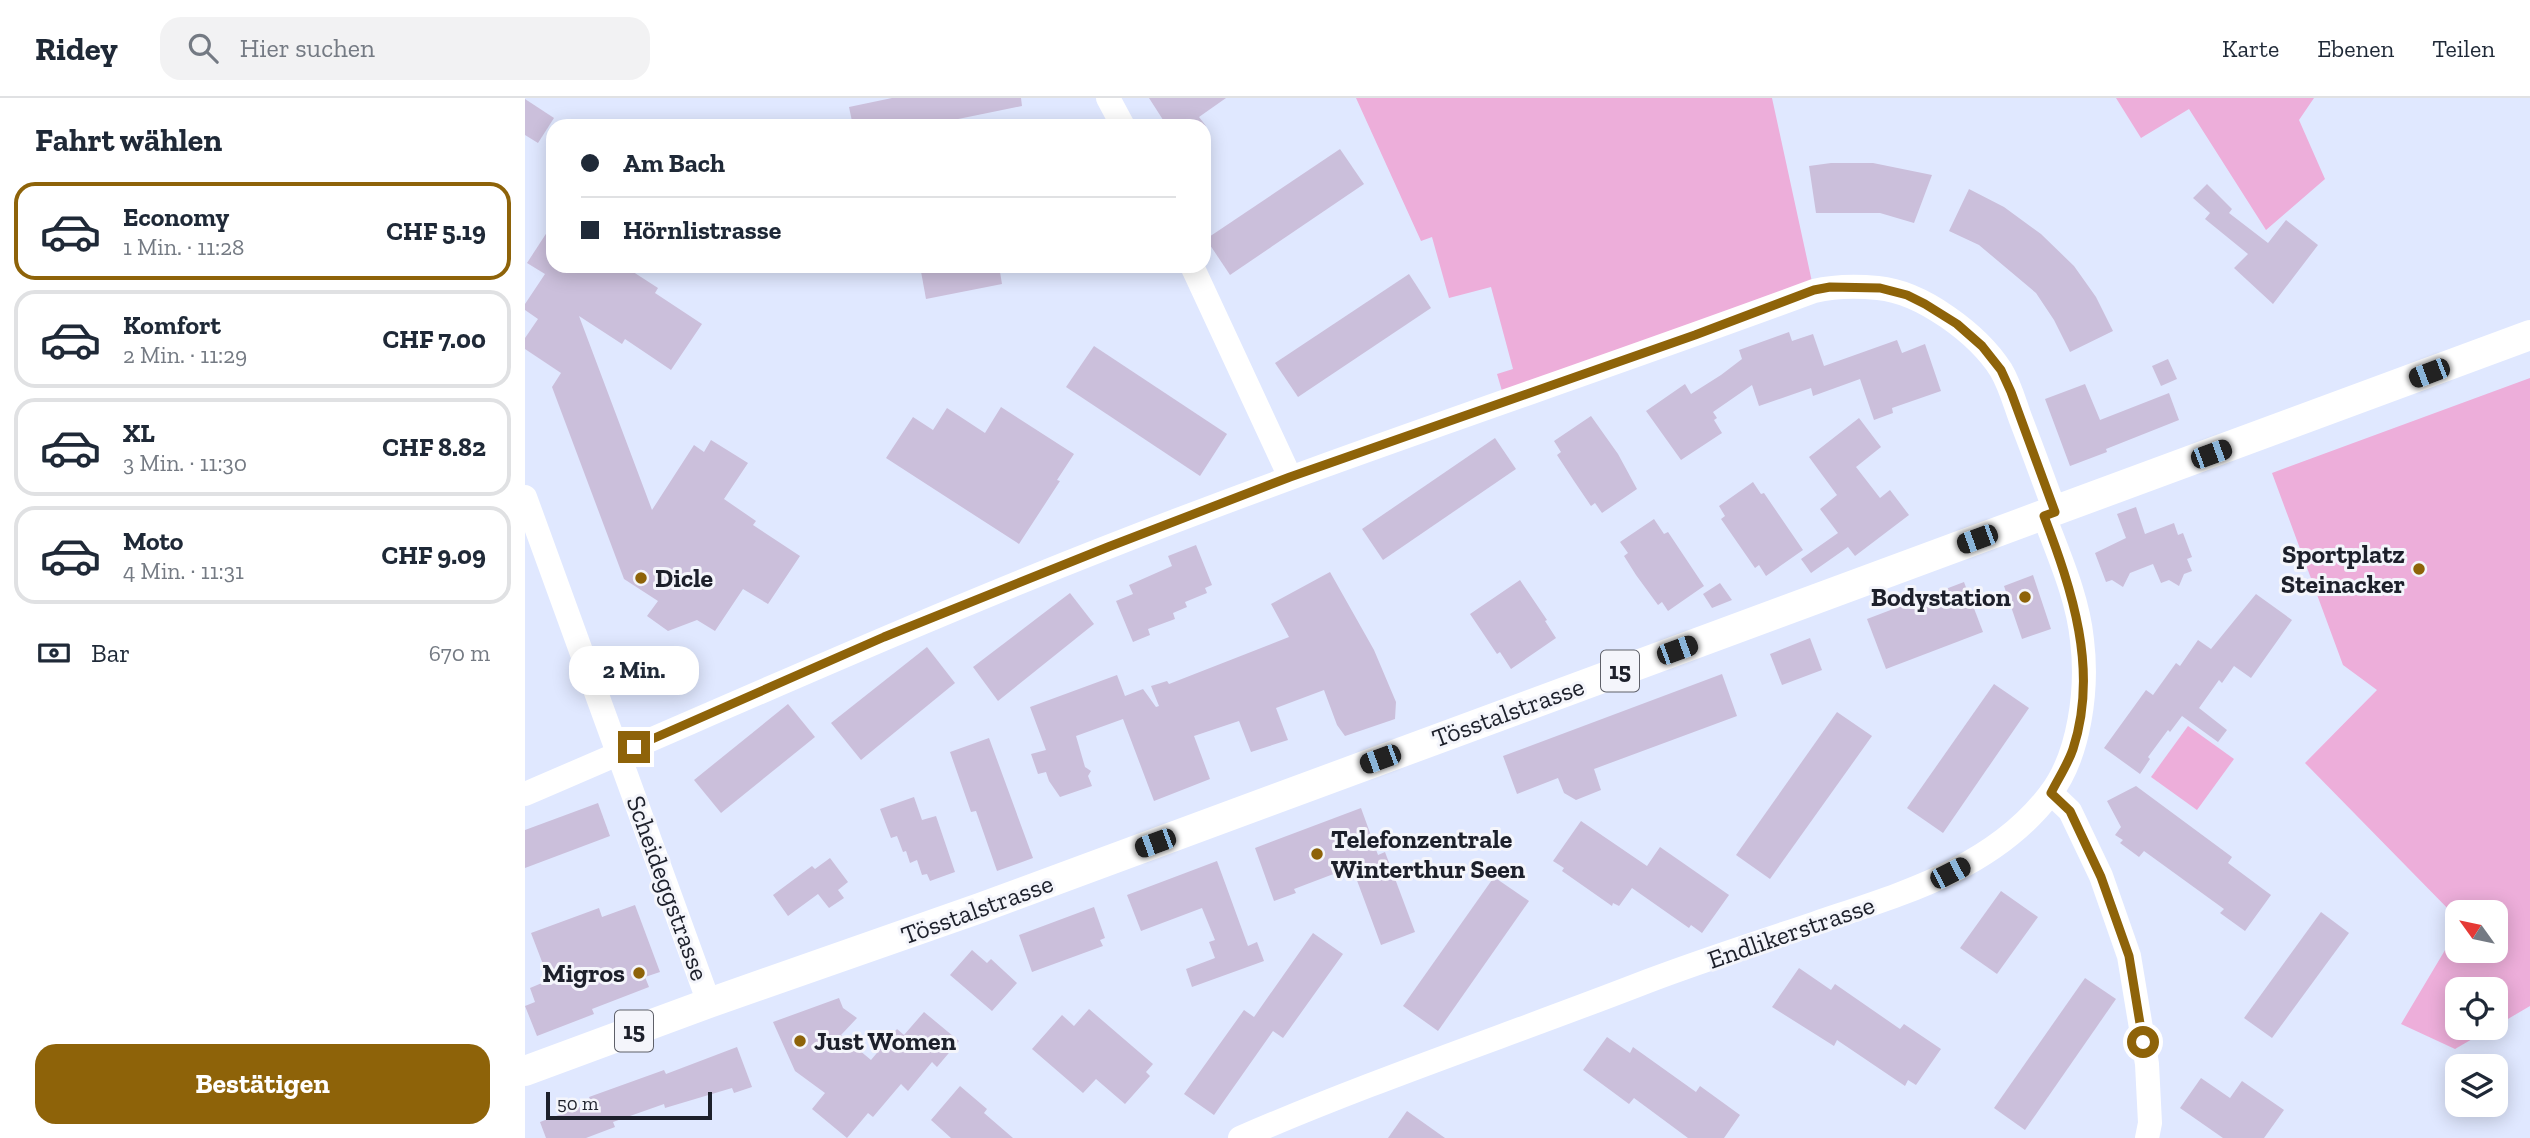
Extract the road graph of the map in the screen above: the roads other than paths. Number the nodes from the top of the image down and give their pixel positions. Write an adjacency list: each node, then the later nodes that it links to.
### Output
1 (1108, 98): 2 (street)
2 (1119, 119)
3 (1195, 273): 5 (street)
4 (2530, 335): 7 (main road, Tösstalstrasse / 15)
5 (1290, 477): 7 (street, Endlikerstrasse); 8 (street, Endlikerstrasse)
6 (525, 497): 8 (street, Scheideggstrasse)
7 (2050, 514): 9 (street, Endlikerstrasse); 11 (main road, Tösstalstrasse / 15)
8 (620, 754): 10 (street, Endlikerstrasse); 11 (street, Scheideggstrasse)
9 (2051, 793): 13 (street, Endlikerstrasse); 14 (street)
10 (525, 794)
11 (709, 1003): 12 (main road, Tösstalstrasse / 15)
12 (525, 1071)
13 (1240, 1138)
14 (2147, 1138)

